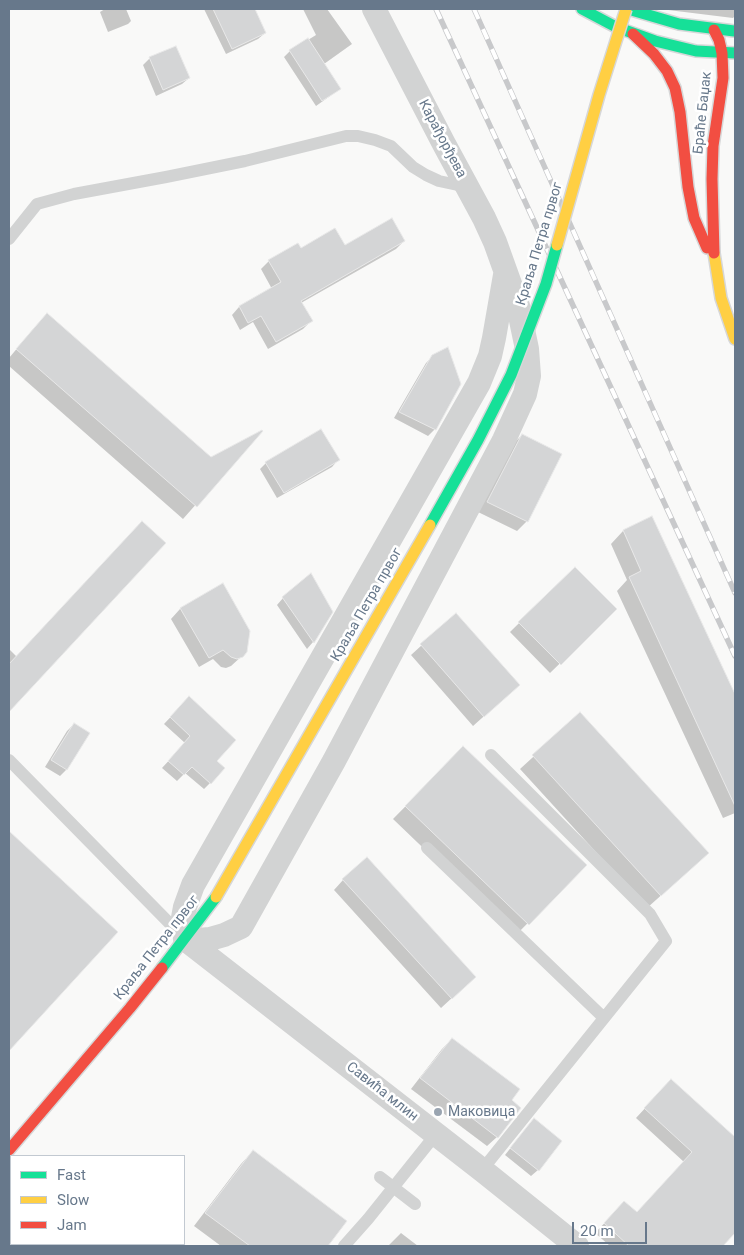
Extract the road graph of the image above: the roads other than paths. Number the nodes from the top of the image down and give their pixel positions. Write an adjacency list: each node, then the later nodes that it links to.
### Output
1 (374, 9): 15 (street, Карађорђева)
2 (582, 9): 6 (main road, Браће Баџак)
3 (627, 9): 4 (main road); 23 (main road, Краља Петра првог, bridge)
4 (714, 30): 5 (main road); 7 (main road); 8 (main road, Браће Баџак)
5 (735, 31)
6 (633, 34): 7 (main road); 14 (main road, Браће Баџак)
7 (696, 51): 8 (main road); 10 (main road)
8 (722, 53): 9 (main road); 13 (main road, Браће Баџак)
9 (735, 53)
10 (692, 63)
11 (685, 81): 14 (main road)
12 (733, 88): 13 (main road)
13 (718, 108): 17 (main road, Браће Баџак)
14 (680, 112): 17 (main road, Браће Баџак)
15 (468, 187): 16 (lane); 18 (street, Карађорђева)
16 (9, 240)
17 (714, 260): 19 (main road, Браће Баџак)
18 (506, 271): 23 (street); 23 (street, Карађорђева)
19 (735, 339)
20 (490, 755): 24 (lane)
21 (9, 760): 23 (lane)
22 (427, 848): 24 (lane)
23 (185, 939): 25 (street, Савића млин); 26 (main road, Краља Петра првог)
24 (604, 1018): 27 (lane)
25 (436, 1134): 27 (street, Савића млин); 29 (lane)
26 (9, 1150)
27 (482, 1170): 32 (street, Савића млин)
28 (380, 1177): 29 (lane)
29 (393, 1188): 30 (lane); 31 (lane)
30 (415, 1204)
31 (344, 1246)
32 (577, 1246)

